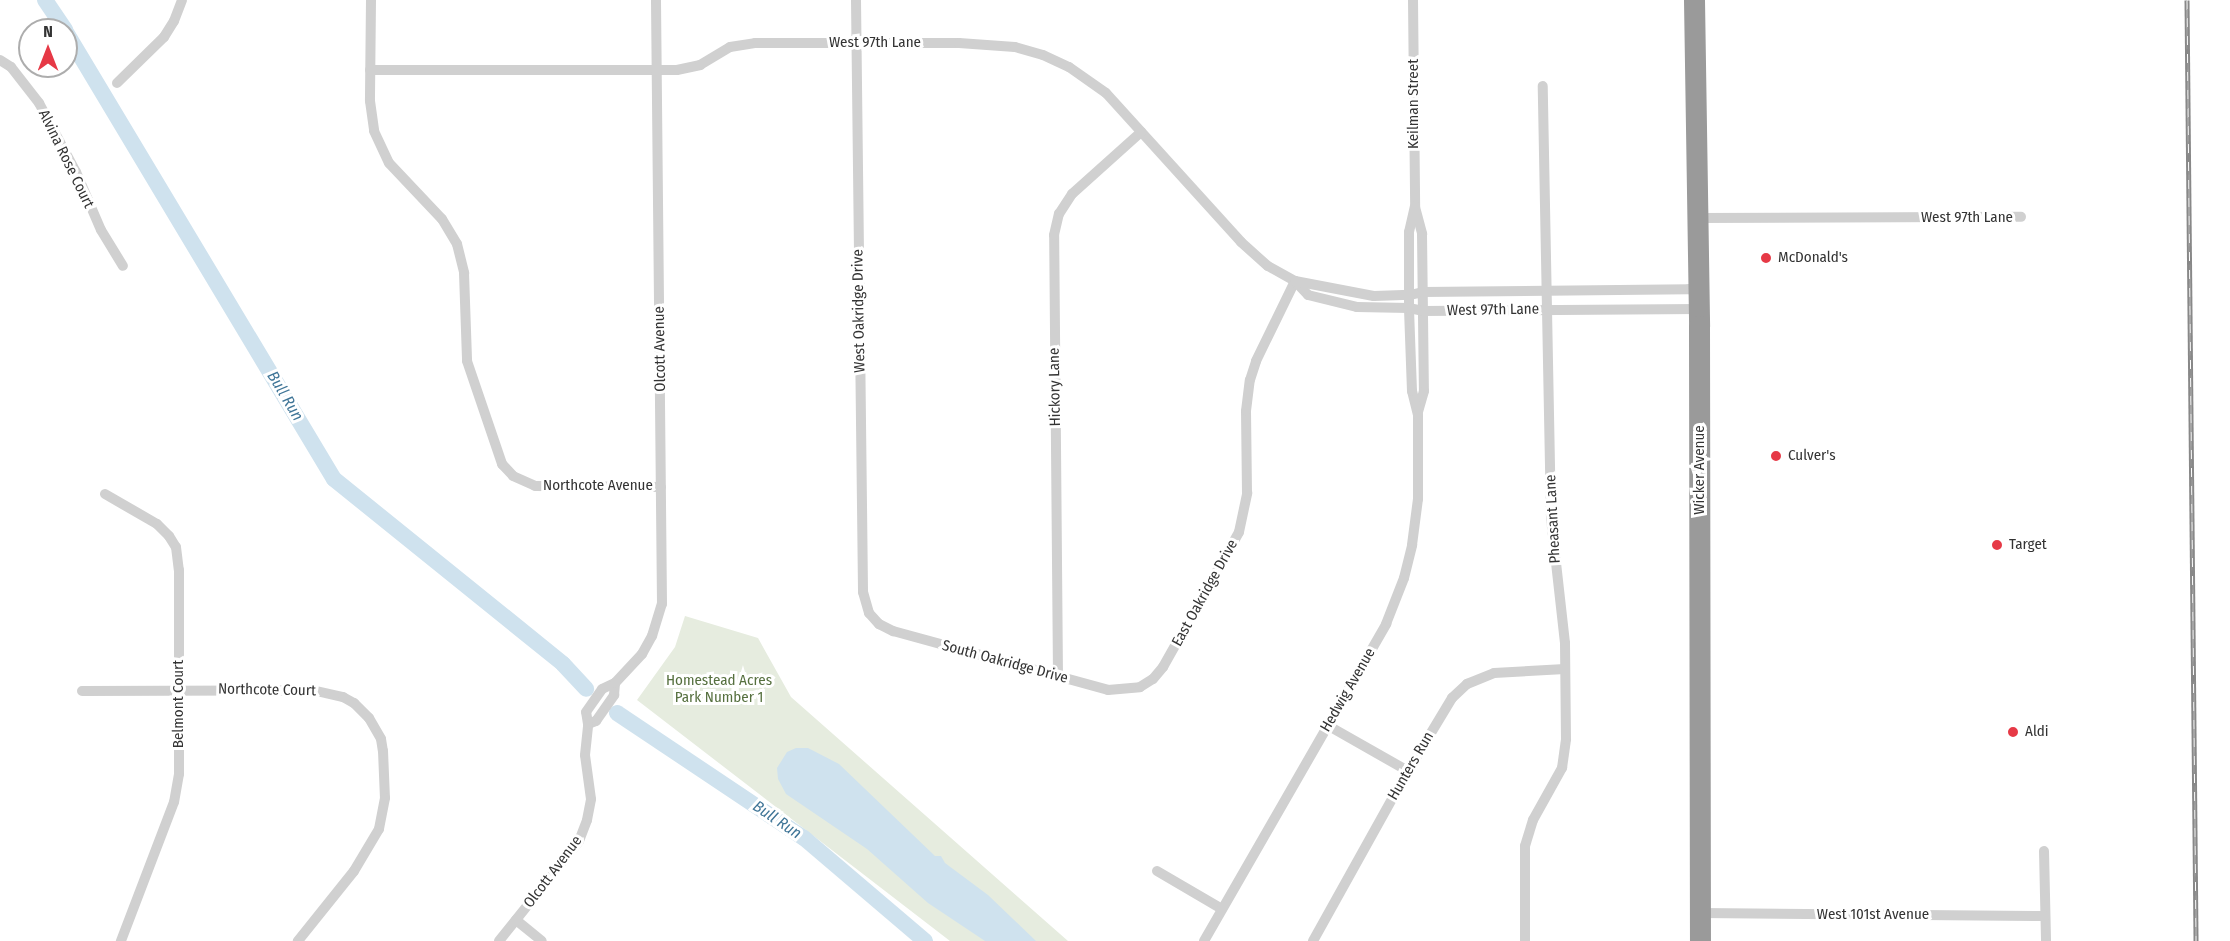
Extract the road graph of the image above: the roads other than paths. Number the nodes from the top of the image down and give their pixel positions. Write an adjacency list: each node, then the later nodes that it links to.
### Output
1 (182, 0): 11 (street)
2 (371, 0): 9 (street, Northcote Avenue)
3 (656, 0): 10 (street, Olcott Avenue)
4 (856, 0): 7 (street, West Oakridge Drive)
5 (1413, 0): 14 (street, Keilman Street)
6 (1694, 0): 16 (highway, Wicker Avenue)
7 (856, 42): 10 (street, West 97th Lane); 13 (street, West 97th Lane); 29 (street, West Oakridge Drive)
8 (0, 60): 17 (street, Alvina Rose Court)
9 (370, 70): 10 (street, West 97th Lane); 27 (street, Northcote Avenue)
10 (657, 71): 27 (street, Olcott Avenue)
11 (117, 84)
12 (1543, 87): 19 (street, Pheasant Lane)
13 (1141, 132): 18 (street, West 97th Lane); 31 (street, Hickory Lane)
14 (1415, 207): 20 (street, Keilman Street); 21 (street, Keilman Street)
15 (2021, 217): 16 (street, West 97th Lane)
16 (1697, 218): 22 (highway, Wicker Avenue)
17 (123, 266)
18 (1295, 281): 21 (street, West 97th Lane); 23 (street, West 97th Lane); 32 (street, East Oakridge Drive)
19 (1548, 290): 20 (street, West 97th Lane); 22 (street, West 97th Lane); 24 (street, Pheasant Lane)
20 (1423, 292): 21 (street, West 97th Lane); 25 (street, Keilman Street)
21 (1410, 295): 23 (street, Keilman Street)
22 (1699, 300): 24 (street, West 97th Lane); 40 (highway, Wicker Avenue)
23 (1410, 308): 25 (street, West 97th Lane); 26 (street, Hedwig Avenue)
24 (1548, 310): 25 (street, West 97th Lane); 30 (street, Pheasant Lane)
25 (1423, 311): 26 (street, Hedwig Avenue)
26 (1418, 415): 35 (street, Hedwig Avenue)
27 (662, 487): 42 (street, Olcott Avenue)
28 (105, 494): 33 (street, Belmont Court)
29 (874, 620): 31 (street, South Oakridge Drive)
30 (1565, 669): 36 (street, Hunters Run); 50 (street, Pheasant Lane)
31 (1058, 676): 32 (street, South Oakridge Drive)
32 (1140, 687)
33 (180, 690): 34 (street, Northcote Court); 44 (street, Belmont Court); 45 (street, Northcote Court)
34 (82, 691)
35 (1328, 725): 36 (street); 39 (street, Hedwig Avenue)
36 (1408, 771): 49 (street, Hunters Run)
37 (2044, 851): 41 (street)
38 (1157, 871): 39 (street)
39 (1222, 909): 48 (street, Hedwig Avenue)
40 (1701, 913): 41 (street, West 101st Avenue); 51 (highway, Wicker Avenue)
41 (2045, 916): 52 (street)
42 (516, 920): 43 (street, Olcott Avenue); 47 (street)
43 (502, 937): 46 (street)
44 (121, 941)
45 (298, 941)
46 (514, 941)
47 (543, 941)
48 (1204, 941)
49 (1312, 941)
50 (1525, 941)
51 (1700, 941)
52 (2046, 941)

